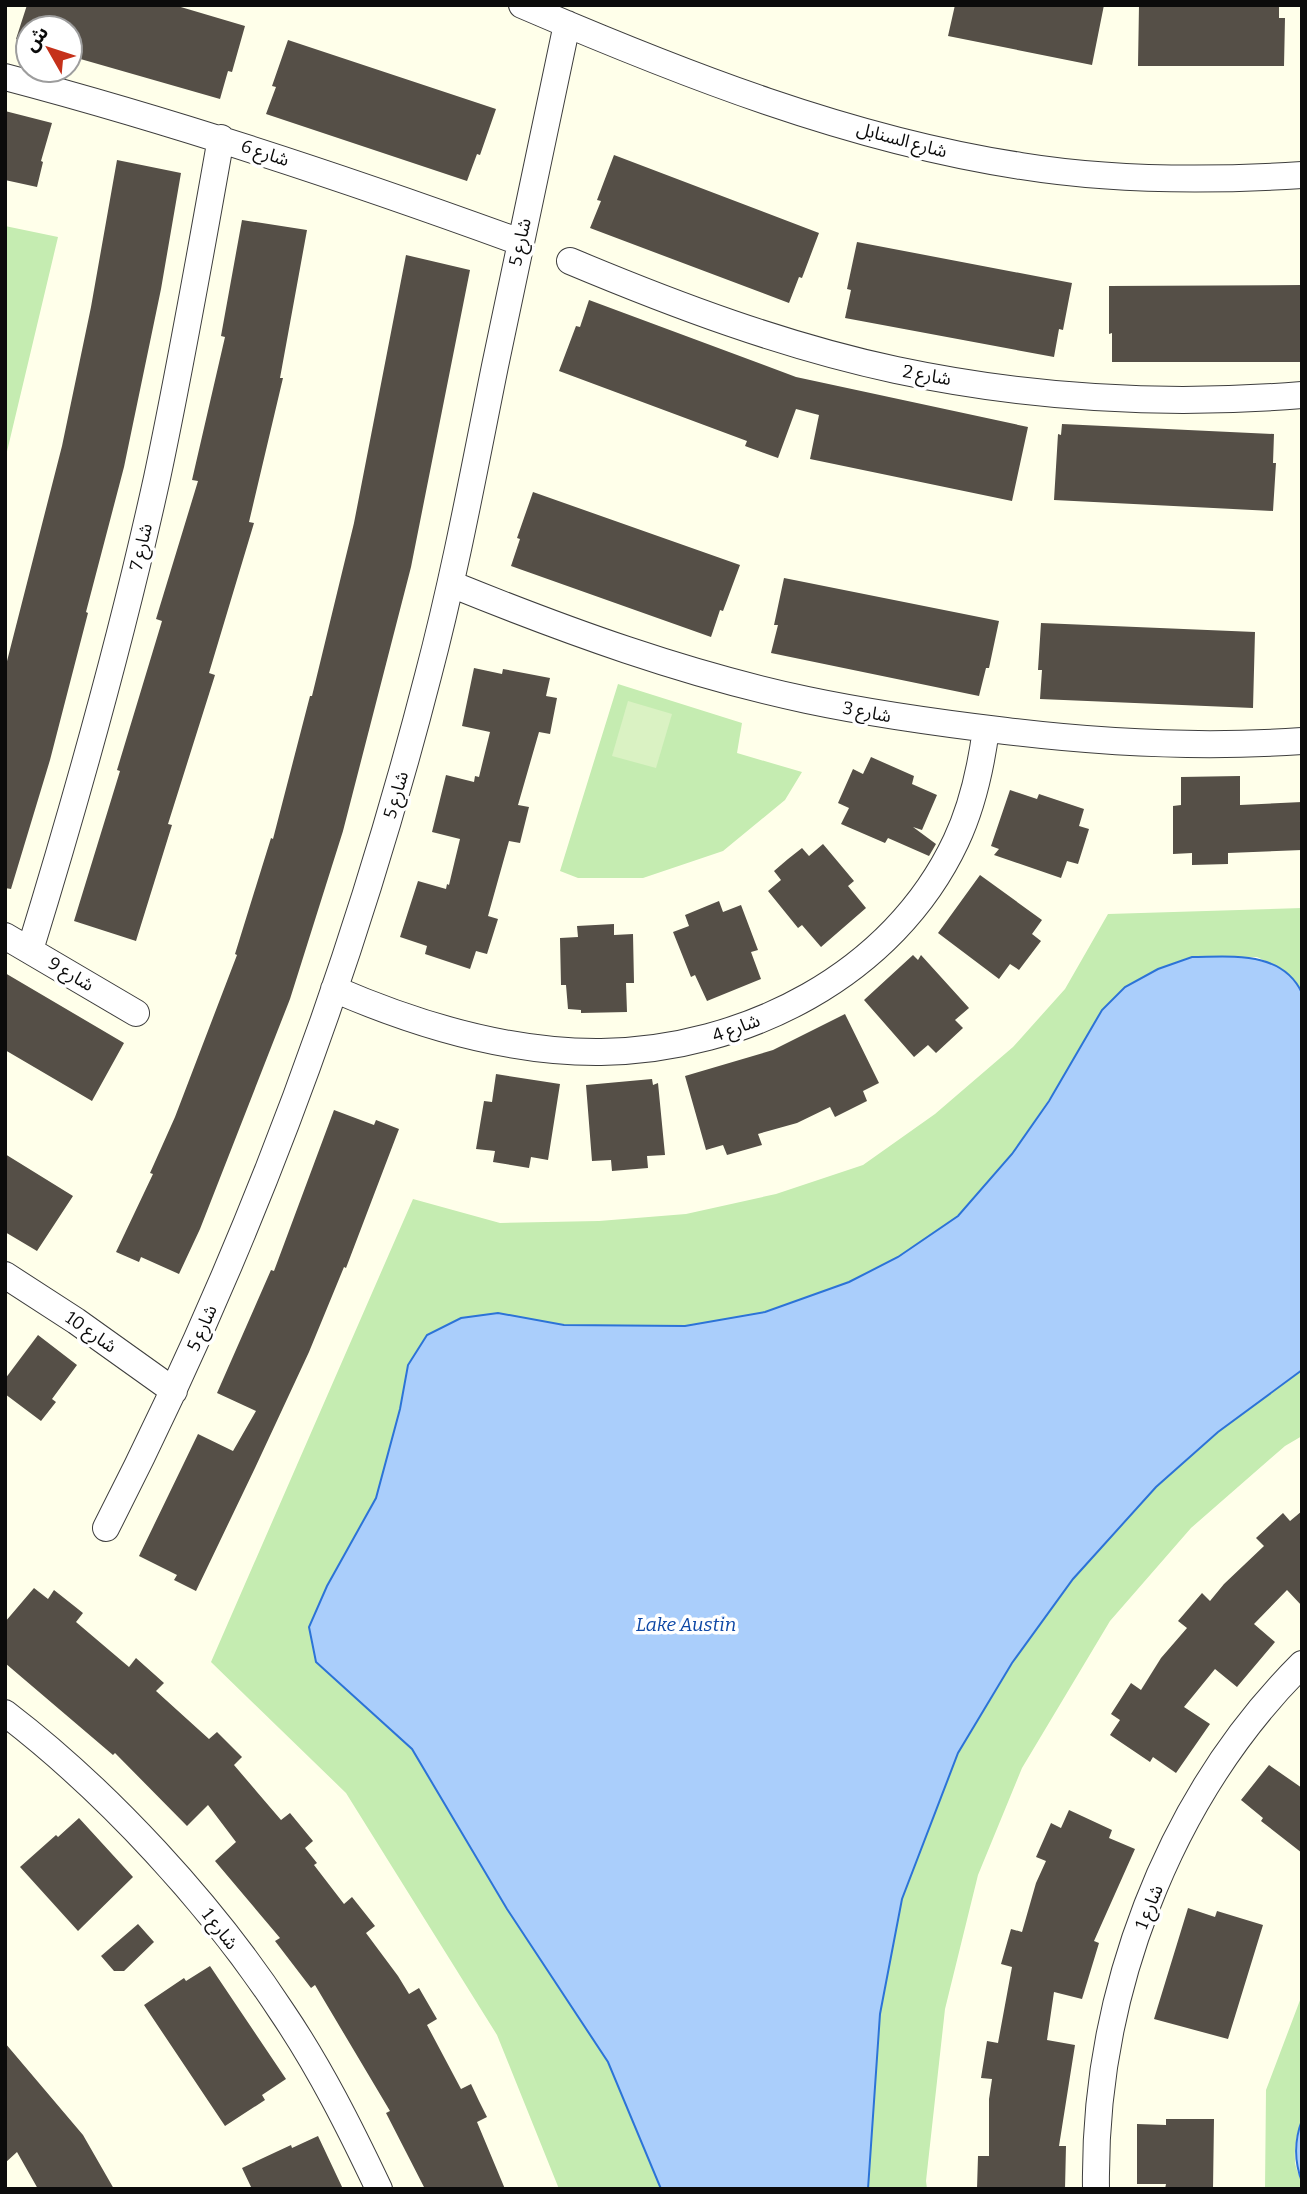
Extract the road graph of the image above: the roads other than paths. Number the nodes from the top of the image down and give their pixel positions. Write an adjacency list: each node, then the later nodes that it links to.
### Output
1 (522, 5): 2 (street, شارع السنابل)
2 (567, 24): 5 (street, شارع السنابل); 6 (street, شارع 5)
3 (5, 77): 4 (street, شارع 6)
4 (220, 138): 6 (street, شارع 6); 13 (street, شارع 7)
5 (1302, 175)
6 (520, 242): 9 (street, شارع 5)
7 (570, 261): 8 (street, شارع 2)
8 (1302, 395)
9 (451, 584): 10 (street, شارع 3); 14 (street, شارع 5)
10 (986, 729): 11 (street, شارع 3); 14 (street, شارع 4)
11 (1302, 741)
12 (5, 936): 13 (street, شارع 9)
13 (30, 950): 15 (street, شارع 9)
14 (334, 989): 17 (street, شارع 5)
15 (136, 1013)
16 (5, 1275): 17 (street, شارع 10)
17 (174, 1391): 18 (street, شارع 5)
18 (106, 1528)
19 (1302, 1664): 22 (street, شارع 1)
20 (5, 1713): 21 (street, شارع 1)
21 (379, 2189)
22 (1096, 2189)

